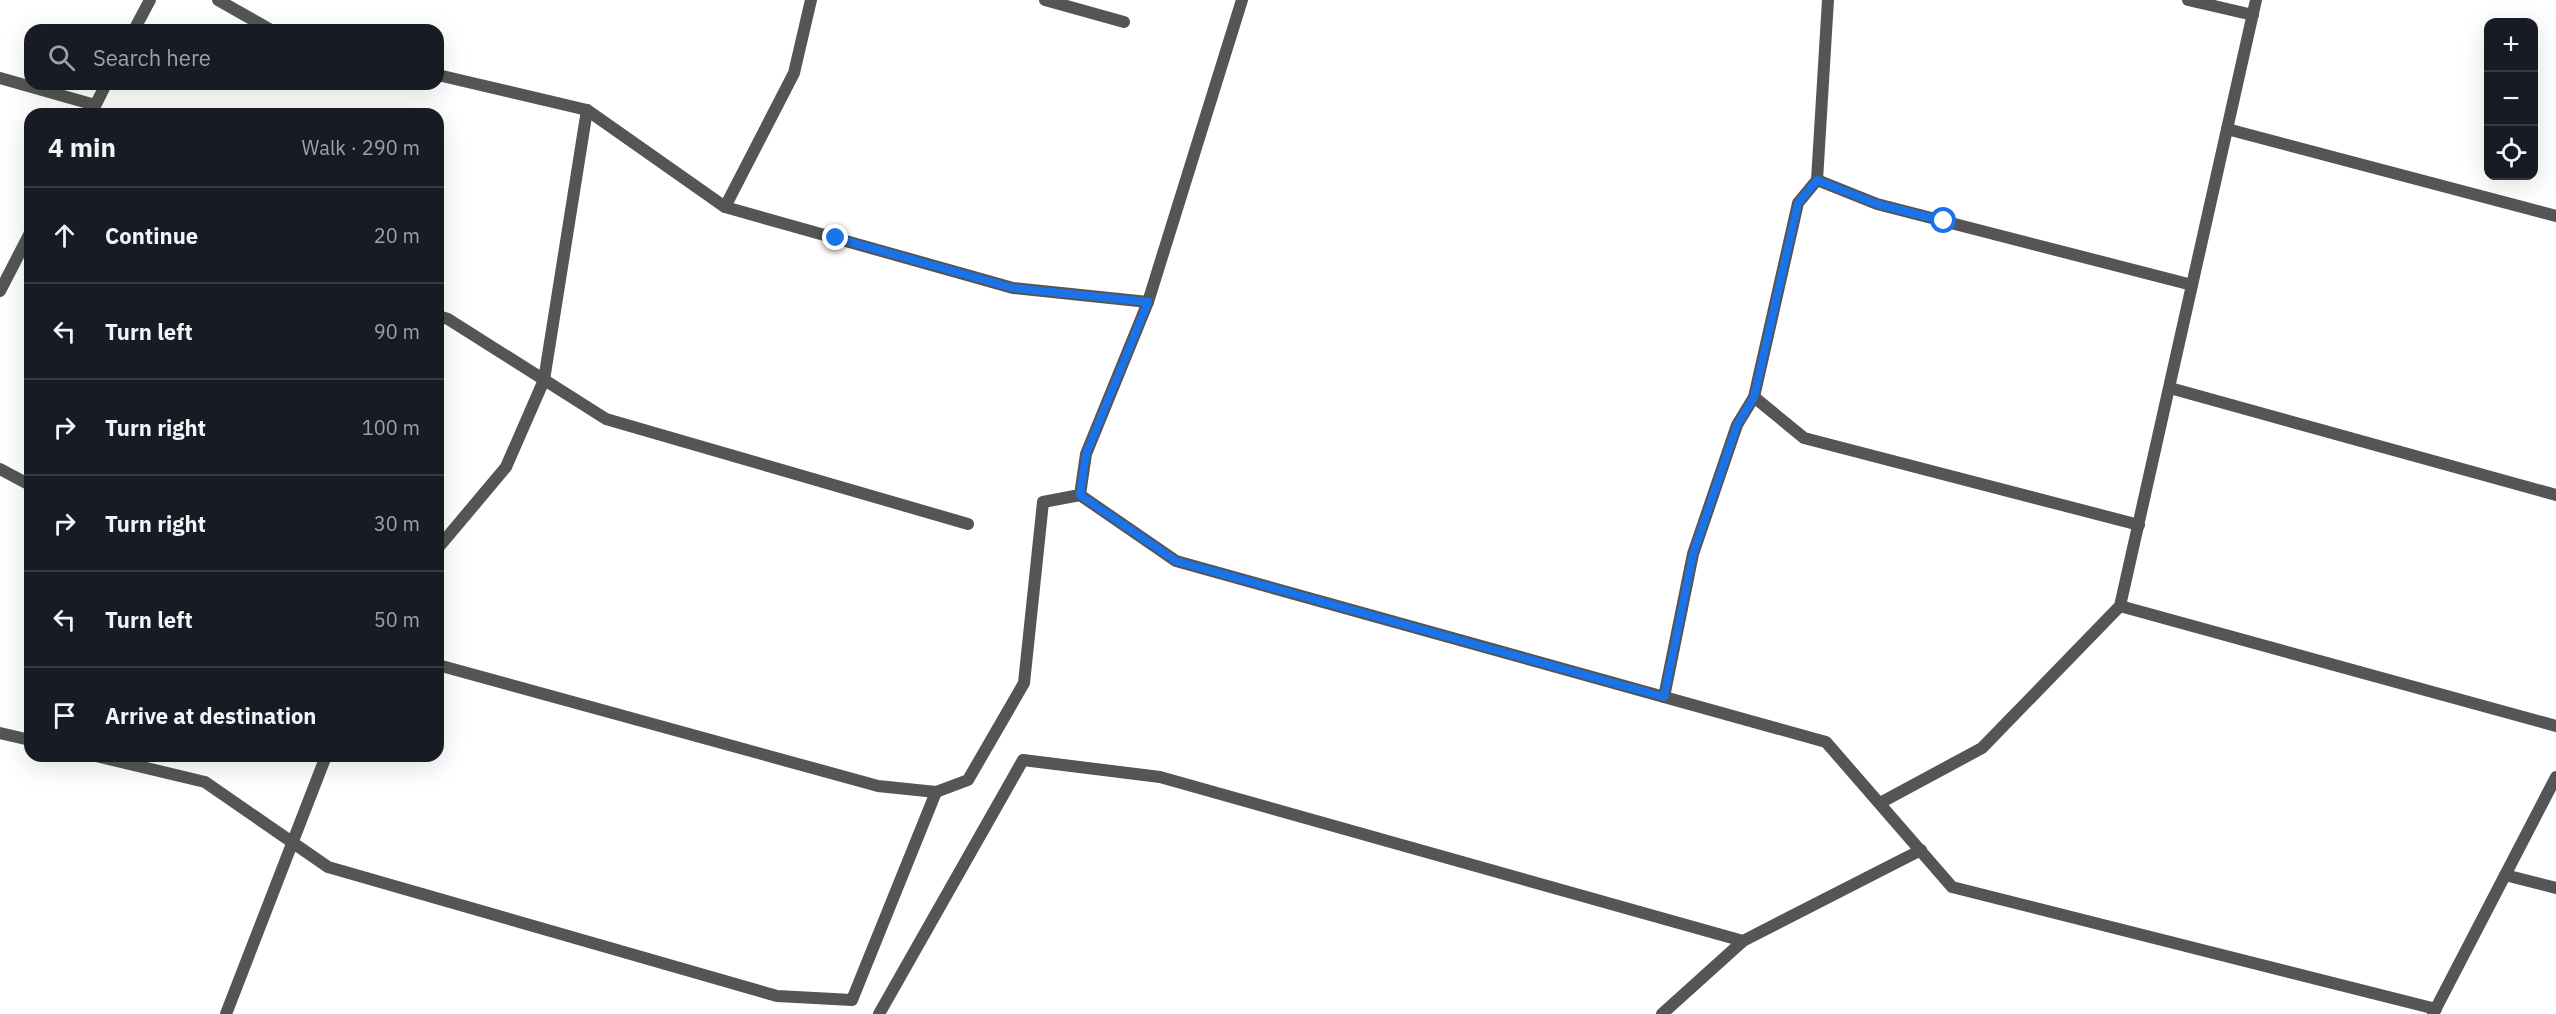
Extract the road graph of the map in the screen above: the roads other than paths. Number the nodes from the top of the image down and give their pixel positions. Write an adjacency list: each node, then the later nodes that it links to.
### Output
1 (150, 0): 11 (street)
2 (218, 0): 12 (street)
3 (811, 0): 23 (street)
4 (1045, 0): 10 (street)
5 (1242, 0): 28 (street)
6 (1828, 0): 22 (street)
7 (2188, 0): 9 (street)
8 (2256, 0): 9 (street)
9 (2253, 15): 21 (street)
10 (1124, 22)
11 (137, 24)
12 (260, 24)
13 (444, 76): 20 (street)
14 (0, 78): 15 (street)
15 (24, 86)
16 (35, 90): 18 (street)
17 (103, 90): 19 (street)
18 (87, 108)
19 (94, 108)
20 (588, 110): 23 (street); 30 (street)
21 (2227, 129): 24 (street); 26 (street)
22 (1817, 180): 26 (street); 32 (street)
23 (725, 207): 28 (street)
24 (2556, 216)
25 (24, 245): 27 (street)
26 (2192, 285): 31 (street)
27 (0, 291)
28 (1148, 302): 35 (street)
29 (444, 318): 30 (street)
30 (544, 380): 37 (street); 39 (street)
31 (2170, 388): 36 (street); 38 (street)
32 (1754, 397): 38 (street); 42 (street)
33 (0, 469): 34 (street)
34 (24, 482)
35 (1080, 495): 42 (street); 49 (street)
36 (2556, 495)
37 (968, 524)
38 (2139, 525): 40 (street)
39 (444, 541)
40 (2120, 606): 43 (street); 50 (street)
41 (444, 667): 49 (street)
42 (1664, 697): 50 (street)
43 (2556, 726)
44 (0, 733): 45 (street)
45 (24, 739)
46 (121, 762): 51 (street)
47 (324, 762): 51 (street)
48 (2556, 777): 53 (street)
49 (936, 792): 51 (street)
50 (1880, 803): 52 (street)
51 (293, 843): 57 (street)
52 (1921, 850): 55 (street); 56 (street)
53 (2505, 875): 54 (street); 56 (street)
54 (2556, 888)
55 (1743, 941): 58 (street); 59 (street)
56 (2434, 1011)
57 (226, 1014)
58 (879, 1014)
59 (1662, 1014)

